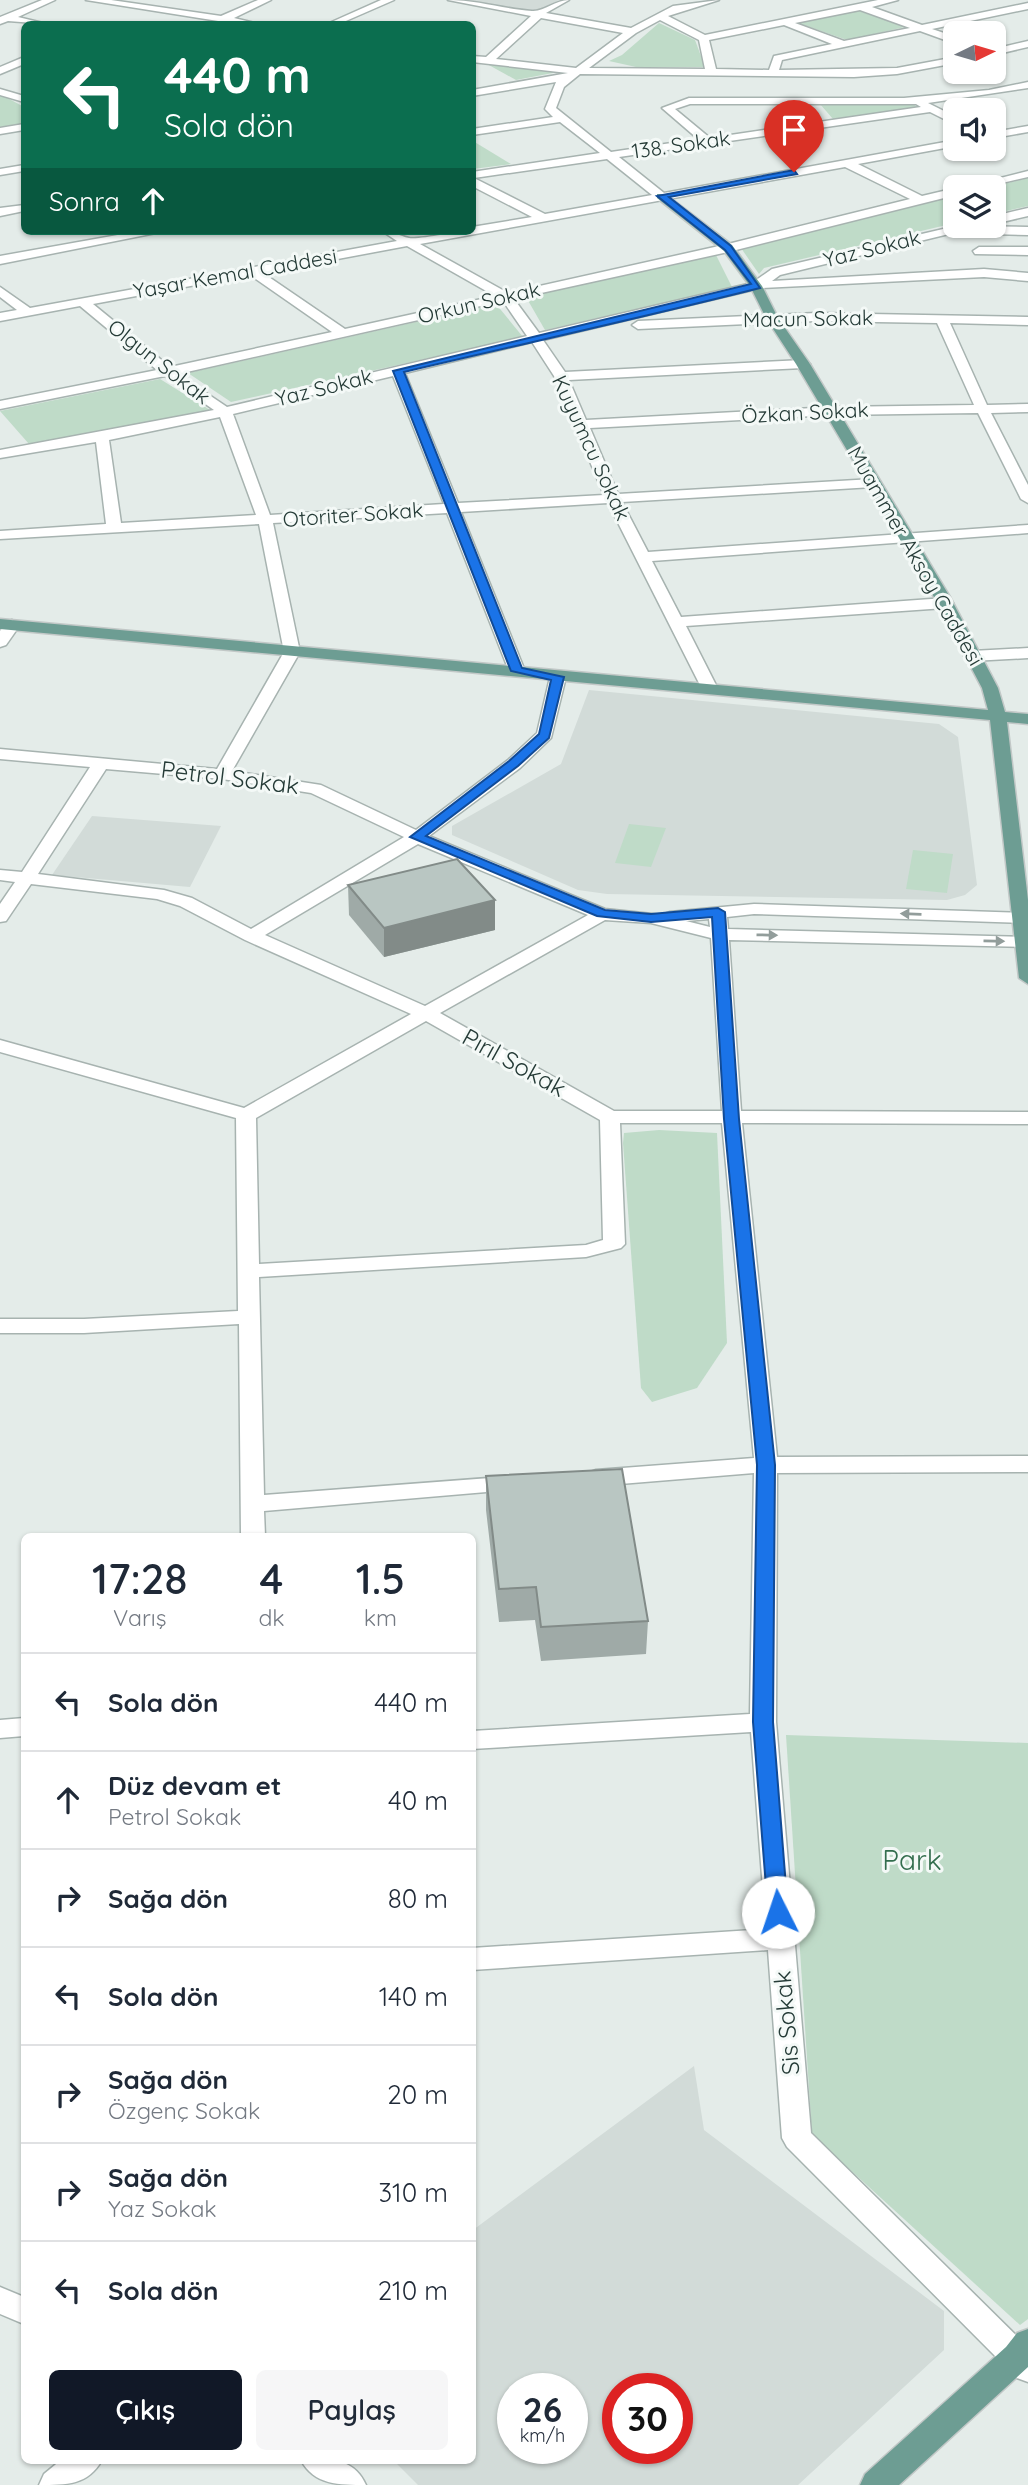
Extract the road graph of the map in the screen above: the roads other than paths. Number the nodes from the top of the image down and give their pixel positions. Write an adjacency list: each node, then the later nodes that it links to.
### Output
1 (50, 0): 18 (street)
2 (91, 0): 15 (street)
3 (165, 0): 15 (street)
4 (266, 0): 20 (street)
5 (389, 0): 21 (street)
6 (453, 0): 17 (street)
7 (565, 0): 17 (street)
8 (666, 0): 12 (street)
9 (714, 0): 12 (street)
10 (845, 0): 13 (street)
11 (893, 0): 13 (street)
12 (682, 6): 16 (street)
13 (862, 6): 23 (street); 24 (street)
14 (1028, 6): 24 (street)
15 (147, 8): 19 (street)
16 (659, 16): 25 (street); 27 (street)
17 (539, 17): 25 (street); 35 (street)
18 (3, 20): 22 (street)
19 (213, 21)
20 (220, 21)
21 (339, 21)
22 (21, 22)
23 (786, 22): 27 (street); 29 (street)
24 (919, 28): 26 (street); 29 (street)
25 (632, 31): 42 (street)
26 (943, 36)
27 (704, 38): 39 (street)
28 (1028, 44): 30 (street)
29 (844, 45): 41 (street)
30 (1006, 49)
31 (0, 55): 32 (street)
32 (21, 58)
33 (21, 60): 38 (street)
34 (476, 60): 35 (street)
35 (489, 60): 42 (street)
36 (476, 62): 43 (street)
37 (943, 62): 41 (street)
38 (0, 71)
39 (711, 72): 40 (street); 42 (street)
40 (749, 72): 41 (street); 50 (street)
41 (773, 73)
42 (575, 74): 43 (street); 51 (street)
43 (512, 85): 46 (street); 51 (street)
44 (1028, 86): 48 (street)
45 (0, 92): 47 (street)
46 (478, 92)
47 (21, 98)
48 (913, 99): 49 (street); 52 (street)
49 (812, 101): 50 (street); 55 (street)
50 (758, 102): 61 (street)
51 (540, 103): 54 (street)
52 (932, 109): 53 (street); 55 (street, 138. Sokak)
53 (943, 114)
54 (562, 119): 59 (street); 63 (street)
55 (830, 124): 61 (street, 138. Sokak)
56 (21, 128): 58 (street)
57 (1028, 129): 60 (street)
58 (0, 131)
59 (476, 131)
60 (1006, 133)
61 (707, 141): 63 (street, 138. Sokak)
62 (943, 145): 64 (street, Yaşar Kemal Caddesi)
63 (609, 155): 67 (street, 138. Sokak); 72 (street)
64 (847, 163): 72 (street, Yaşar Kemal Caddesi); 73 (street)
65 (21, 168): 66 (street)
66 (0, 172)
67 (476, 174)
68 (1028, 174): 69 (street)
69 (1006, 179)
70 (476, 183): 78 (street)
71 (943, 194): 73 (street, Orkun Sokak)
72 (662, 196): 78 (street, Yaşar Kemal Caddesi); 88 (main road, Muammer Aksoy Caddesi)
73 (919, 199): 88 (street, Orkun Sokak)
74 (21, 208): 75 (street)
75 (0, 212)
76 (1028, 212): 77 (street)
77 (1006, 217)
78 (543, 218): 79 (street, Yaşar Kemal Caddesi)
79 (476, 230)
80 (1006, 230): 81 (street, Yaz Sokak)
81 (1028, 231)
82 (943, 232): 95 (street, Yaz Sokak)
83 (120, 235): 91 (street)
84 (396, 235): 87 (street, Kuyumcu Sokak)
85 (449, 235): 87 (street, Yaşar Kemal Caddesi)
86 (972, 238): 89 (street)
87 (410, 242): 92 (street, Yaşar Kemal Caddesi); 97 (street, Kuyumcu Sokak)
88 (728, 248): 95 (main road, Muammer Aksoy Caddesi); 97 (street, Orkun Sokak)
89 (979, 251): 90 (street); 93 (street)
90 (1028, 251)
91 (0, 260)
92 (252, 271): 98 (street, Yaşar Kemal Caddesi); 105 (street)
93 (984, 273): 94 (street); 95 (street)
94 (1028, 277)
95 (756, 286): 101 (main road, Muammer Aksoy Caddesi); 104 (street, Yaz Sokak)
96 (0, 290): 99 (street)
97 (506, 297): 105 (street, Orkun Sokak); 106 (street, Kuyumcu Sokak)
98 (83, 302): 99 (street, Yaşar Kemal Caddesi); 109 (street, Olgun Sokak)
99 (28, 312): 100 (street, Yaşar Kemal Caddesi)
100 (0, 317)
101 (772, 318): 102 (street, Macun Sokak); 104 (street, Macun Sokak); 107 (main road, Muammer Aksoy Caddesi)
102 (942, 319): 103 (street, Macun Sokak); 112 (street)
103 (1028, 321)
104 (588, 328): 106 (street, Yaz Sokak)
105 (342, 333): 109 (street, Orkun Sokak)
106 (534, 338): 108 (street, Yaz Sokak); 110 (street, Kuyumcu Sokak)
107 (803, 364): 110 (street); 114 (main road, Muammer Aksoy Caddesi)
108 (398, 371): 115 (street, Yaz Sokak); 122 (street)
109 (167, 372): 111 (street, Orkun Sokak); 115 (street, Olgun Sokak)
110 (561, 376): 116 (street, Kuyumcu Sokak)
111 (0, 405)
112 (982, 408): 113 (street, Özkan Sokak); 114 (street, Özkan Sokak); 121 (street)
113 (1028, 408)
114 (832, 411): 116 (street, Özkan Sokak); 119 (main road, Muammer Aksoy Caddesi)
115 (225, 412): 117 (street, Yaz Sokak); 123 (street, Olgun Sokak)
116 (583, 424): 120 (street, Kuyumcu Sokak)
117 (102, 437): 118 (street, Yaz Sokak); 124 (street)
118 (0, 454)
119 (873, 483): 120 (street, Otoriter Sokak); 127 (main road, Muammer Aksoy Caddesi)
120 (613, 499): 122 (street, Otoriter Sokak); 128 (street, Kuyumcu Sokak)
121 (1028, 499)
122 (451, 509): 123 (street, Otoriter Sokak); 136 (street)
123 (265, 520): 124 (street, Otoriter Sokak); 133 (street, Olgun Sokak)
124 (114, 529): 126 (street, Otoriter Sokak)
125 (1028, 530): 127 (street)
126 (0, 535)
127 (906, 537): 128 (street); 129 (main road, Muammer Aksoy Caddesi)
128 (643, 556): 130 (street, Kuyumcu Sokak)
129 (945, 603): 130 (street); 135 (main road, Muammer Aksoy Caddesi)
130 (676, 622): 138 (street, Kuyumcu Sokak)
131 (6, 625): 132 (street); 133 (main road)
132 (0, 642)
133 (292, 652): 136 (main road); 143 (street)
134 (1028, 653): 135 (street)
135 (972, 656): 139 (main road, Muammer Aksoy Caddesi)
136 (517, 671): 137 (main road)
137 (558, 677): 138 (main road); 144 (street)
138 (709, 687): 139 (main road)
139 (998, 718): 140 (main road); 149 (main road, Muammer Aksoy Caddesi)
140 (1028, 719)
141 (0, 754): 142 (street, Petrol Sokak)
142 (100, 764): 143 (street, Petrol Sokak); 146 (street)
143 (222, 774): 144 (street, Petrol Sokak)
144 (417, 837): 147 (street, Petrol Sokak); 151 (street)
145 (0, 876): 146 (street, Pırıl Sokak)
146 (26, 878): 148 (street); 151 (street, Pırıl Sokak)
147 (602, 914): 150 (street, Petrol Sokak); 154 (street)
148 (0, 917)
149 (1024, 918): 150 (street, one-way to 150); 152 (main road, Muammer Aksoy Caddesi)
150 (718, 923): 152 (street, one-way to 152); 159 (street, Sis Sokak)
151 (251, 936): 154 (street, Pırıl Sokak)
152 (1025, 942): 153 (main road, Muammer Aksoy Caddesi)
153 (1028, 978)
154 (425, 1013): 156 (street); 157 (street, Pırıl Sokak)
155 (0, 1046): 156 (street)
156 (246, 1115): 160 (street)
157 (610, 1117): 159 (street, Pırıl Sokak); 160 (street)
158 (1028, 1118): 159 (street, Pırıl Sokak)
159 (732, 1119): 164 (street, Sis Sokak)
160 (248, 1271): 161 (street)
161 (249, 1317): 162 (street); 167 (street)
162 (0, 1326)
163 (1028, 1464): 164 (street)
164 (766, 1465): 165 (street); 169 (street, Sis Sokak)
165 (576, 1480)
166 (535, 1483): 167 (street)
167 (252, 1504): 168 (street)
168 (253, 1533)
169 (763, 1722): 172 (street); 173 (street, Sis Sokak)
170 (21, 1727): 171 (street)
171 (0, 1729)
172 (476, 1740)
173 (780, 1939): 174 (street); 177 (street, Sis Sokak)
174 (476, 1959)
175 (0, 2300): 176 (street)
176 (21, 2310)
177 (1024, 2356): 182 (main road)
178 (81, 2464): 180 (street)
179 (322, 2464): 181 (street)
180 (55, 2485)
181 (349, 2485)
182 (876, 2485)

